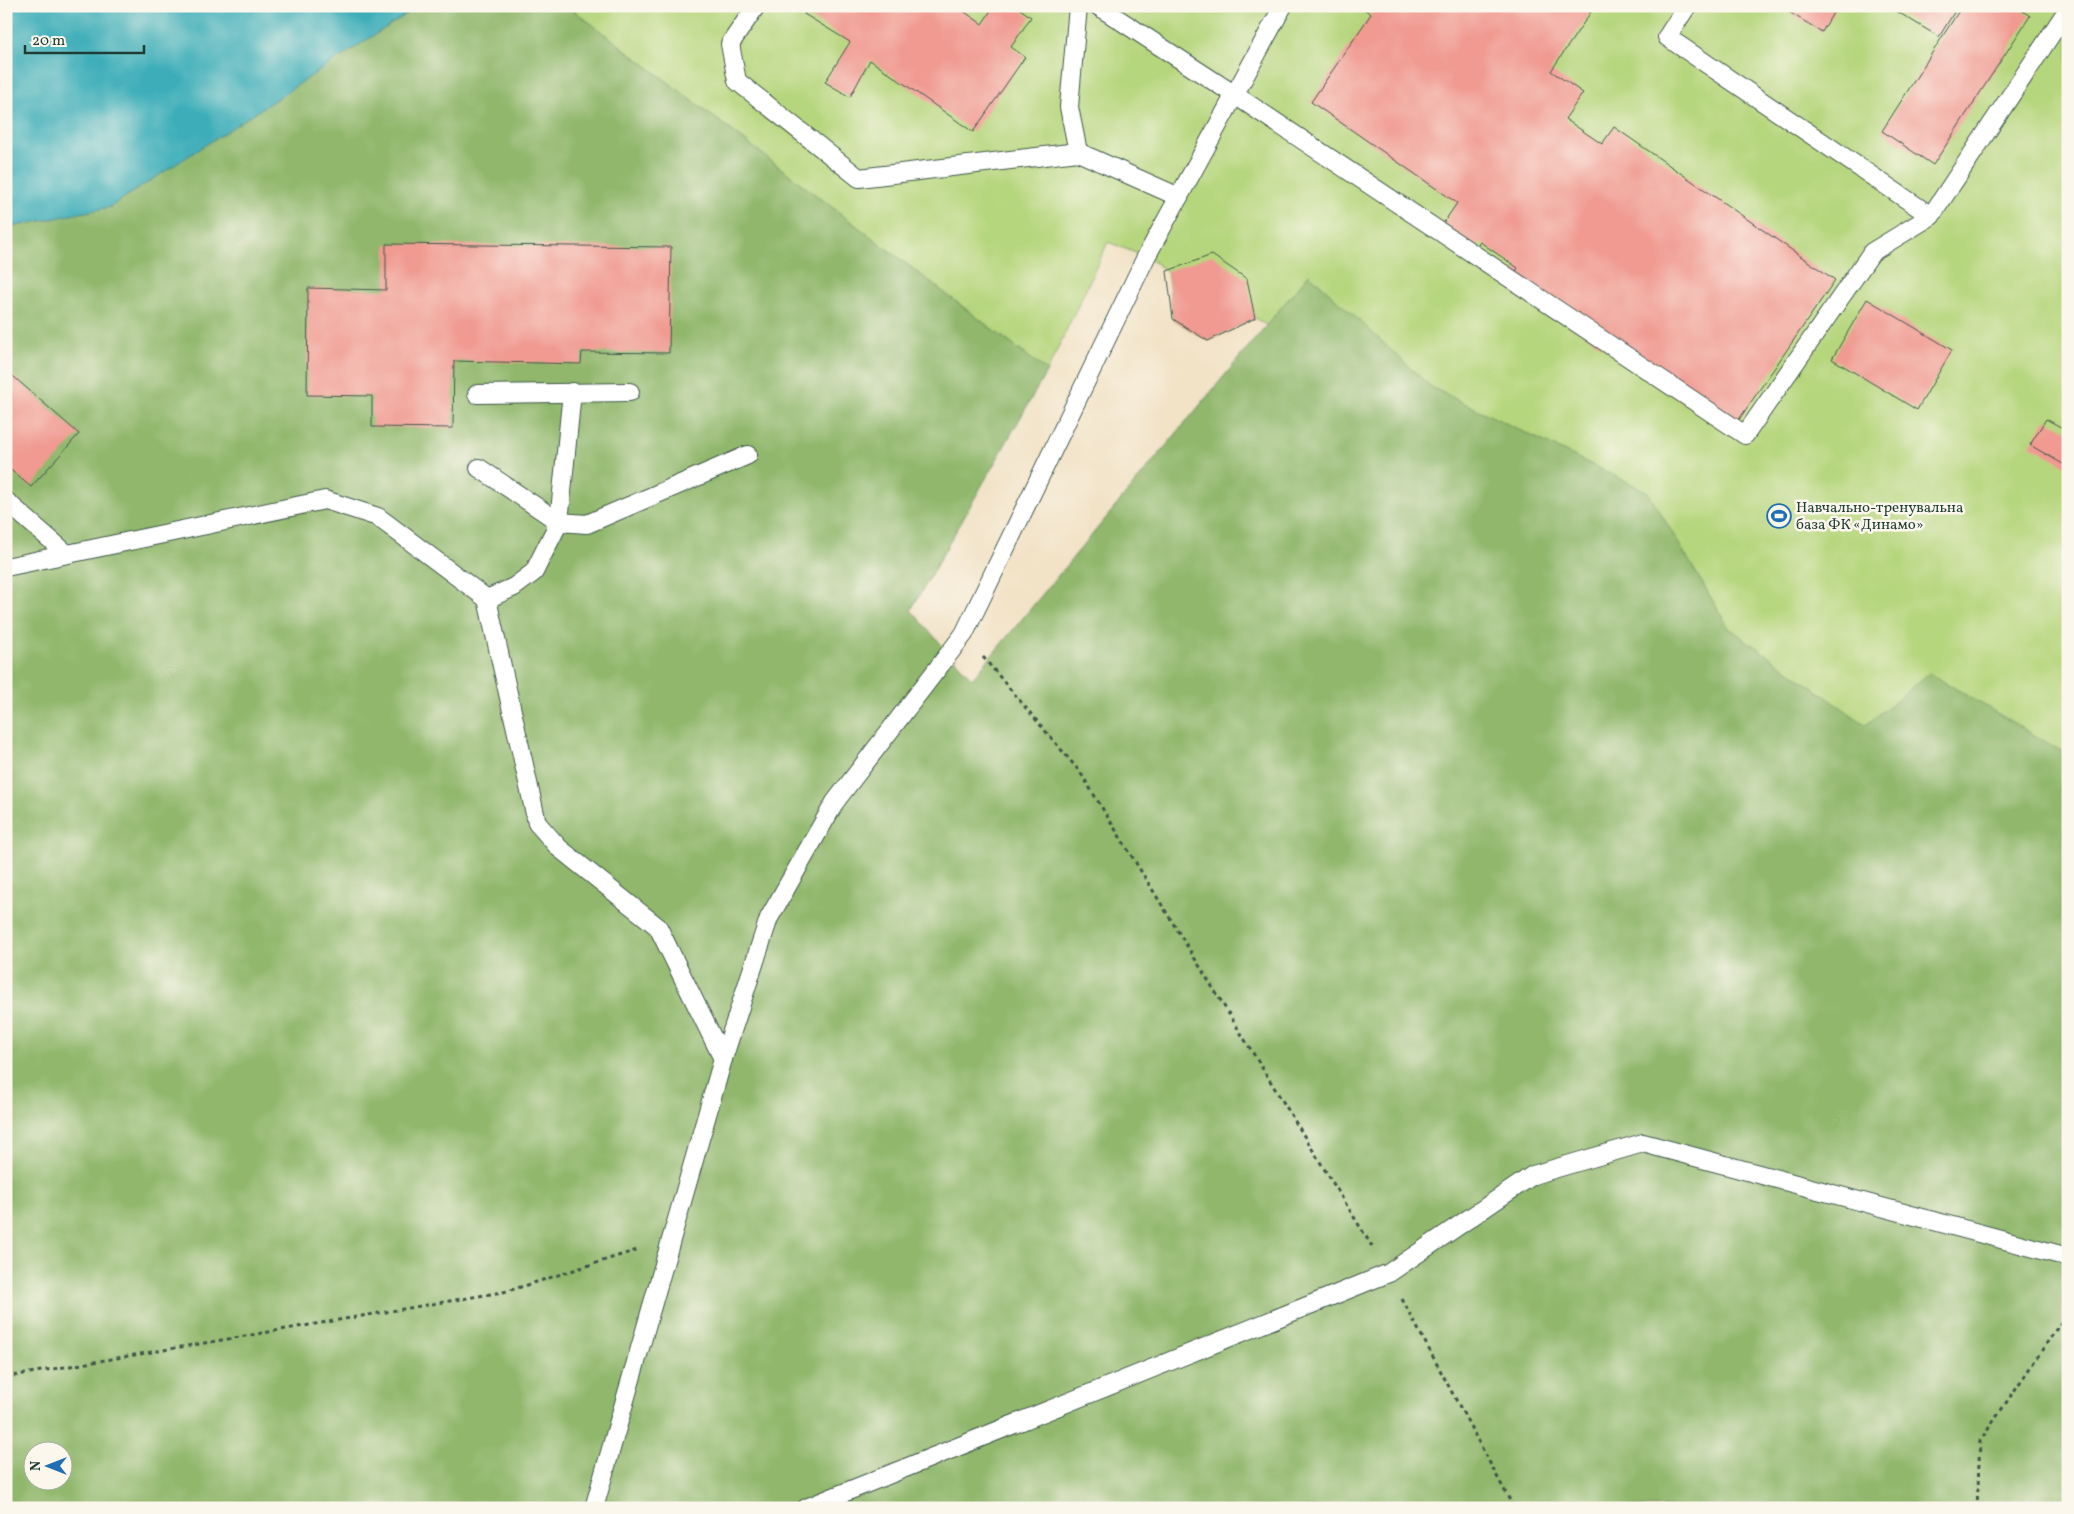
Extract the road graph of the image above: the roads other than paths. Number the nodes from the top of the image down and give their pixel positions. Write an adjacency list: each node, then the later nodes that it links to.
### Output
1 (756, 6): 8 (lane)
2 (1078, 6): 8 (lane)
3 (1098, 6): 7 (lane)
4 (1283, 6): 7 (lane)
5 (1687, 6): 10 (lane)
6 (2068, 9): 10 (lane)
7 (1235, 95): 9 (lane); 10 (lane)
8 (1078, 152): 9 (lane)
9 (1178, 198): 21 (lane)
10 (1931, 216)
11 (572, 392): 12 (lane); 13 (lane); 17 (lane)
12 (630, 392)
13 (477, 394)
14 (748, 455): 17 (lane)
15 (479, 468): 17 (lane)
16 (6, 501): 18 (lane)
17 (559, 522): 20 (lane)
18 (67, 554): 19 (lane); 20 (lane)
19 (6, 567)
20 (487, 599): 21 (lane)
21 (723, 1059): 23 (lane)
22 (2068, 1257): 24 (lane)
23 (594, 1508)
24 (806, 1508)

